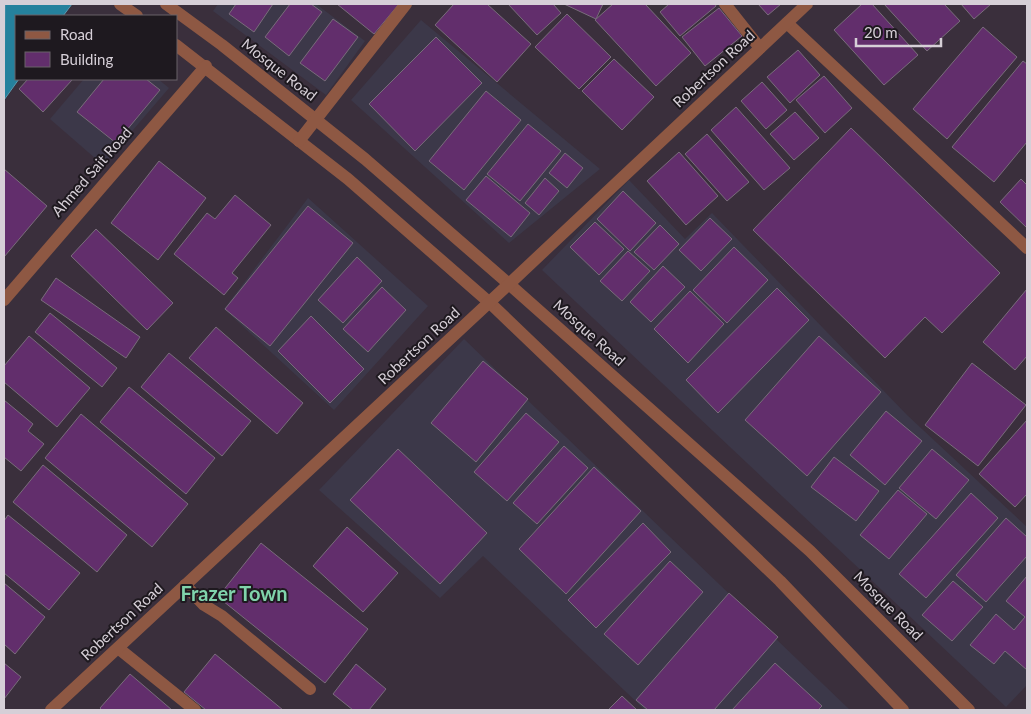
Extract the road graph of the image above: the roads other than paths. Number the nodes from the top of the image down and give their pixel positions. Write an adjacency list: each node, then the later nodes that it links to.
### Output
1 (120, 4): 6 (street)
2 (166, 4): 11 (street, Mosque Road)
3 (406, 4): 11 (street)
4 (725, 4): 9 (street)
5 (807, 4): 7 (street, Robertson Road)
6 (136, 15)
7 (787, 23): 9 (street, Robertson Road); 13 (street)
8 (178, 46): 10 (street)
9 (760, 48): 14 (street, Robertson Road)
10 (206, 66): 12 (street); 15 (street, Ahmed Sait Road)
11 (316, 120): 12 (street); 14 (street, Mosque Road)
12 (299, 141): 16 (street)
13 (1027, 248)
14 (509, 284): 16 (street, Robertson Road); 23 (street, Mosque Road)
15 (4, 300)
16 (490, 302): 17 (street, Robertson Road); 22 (street)
17 (185, 585): 18 (street, Robertson Road); 19 (street)
18 (118, 648): 20 (street, Robertson Road); 21 (street)
19 (310, 689)
20 (51, 710)
21 (195, 710)
22 (903, 710)
23 (969, 710)

